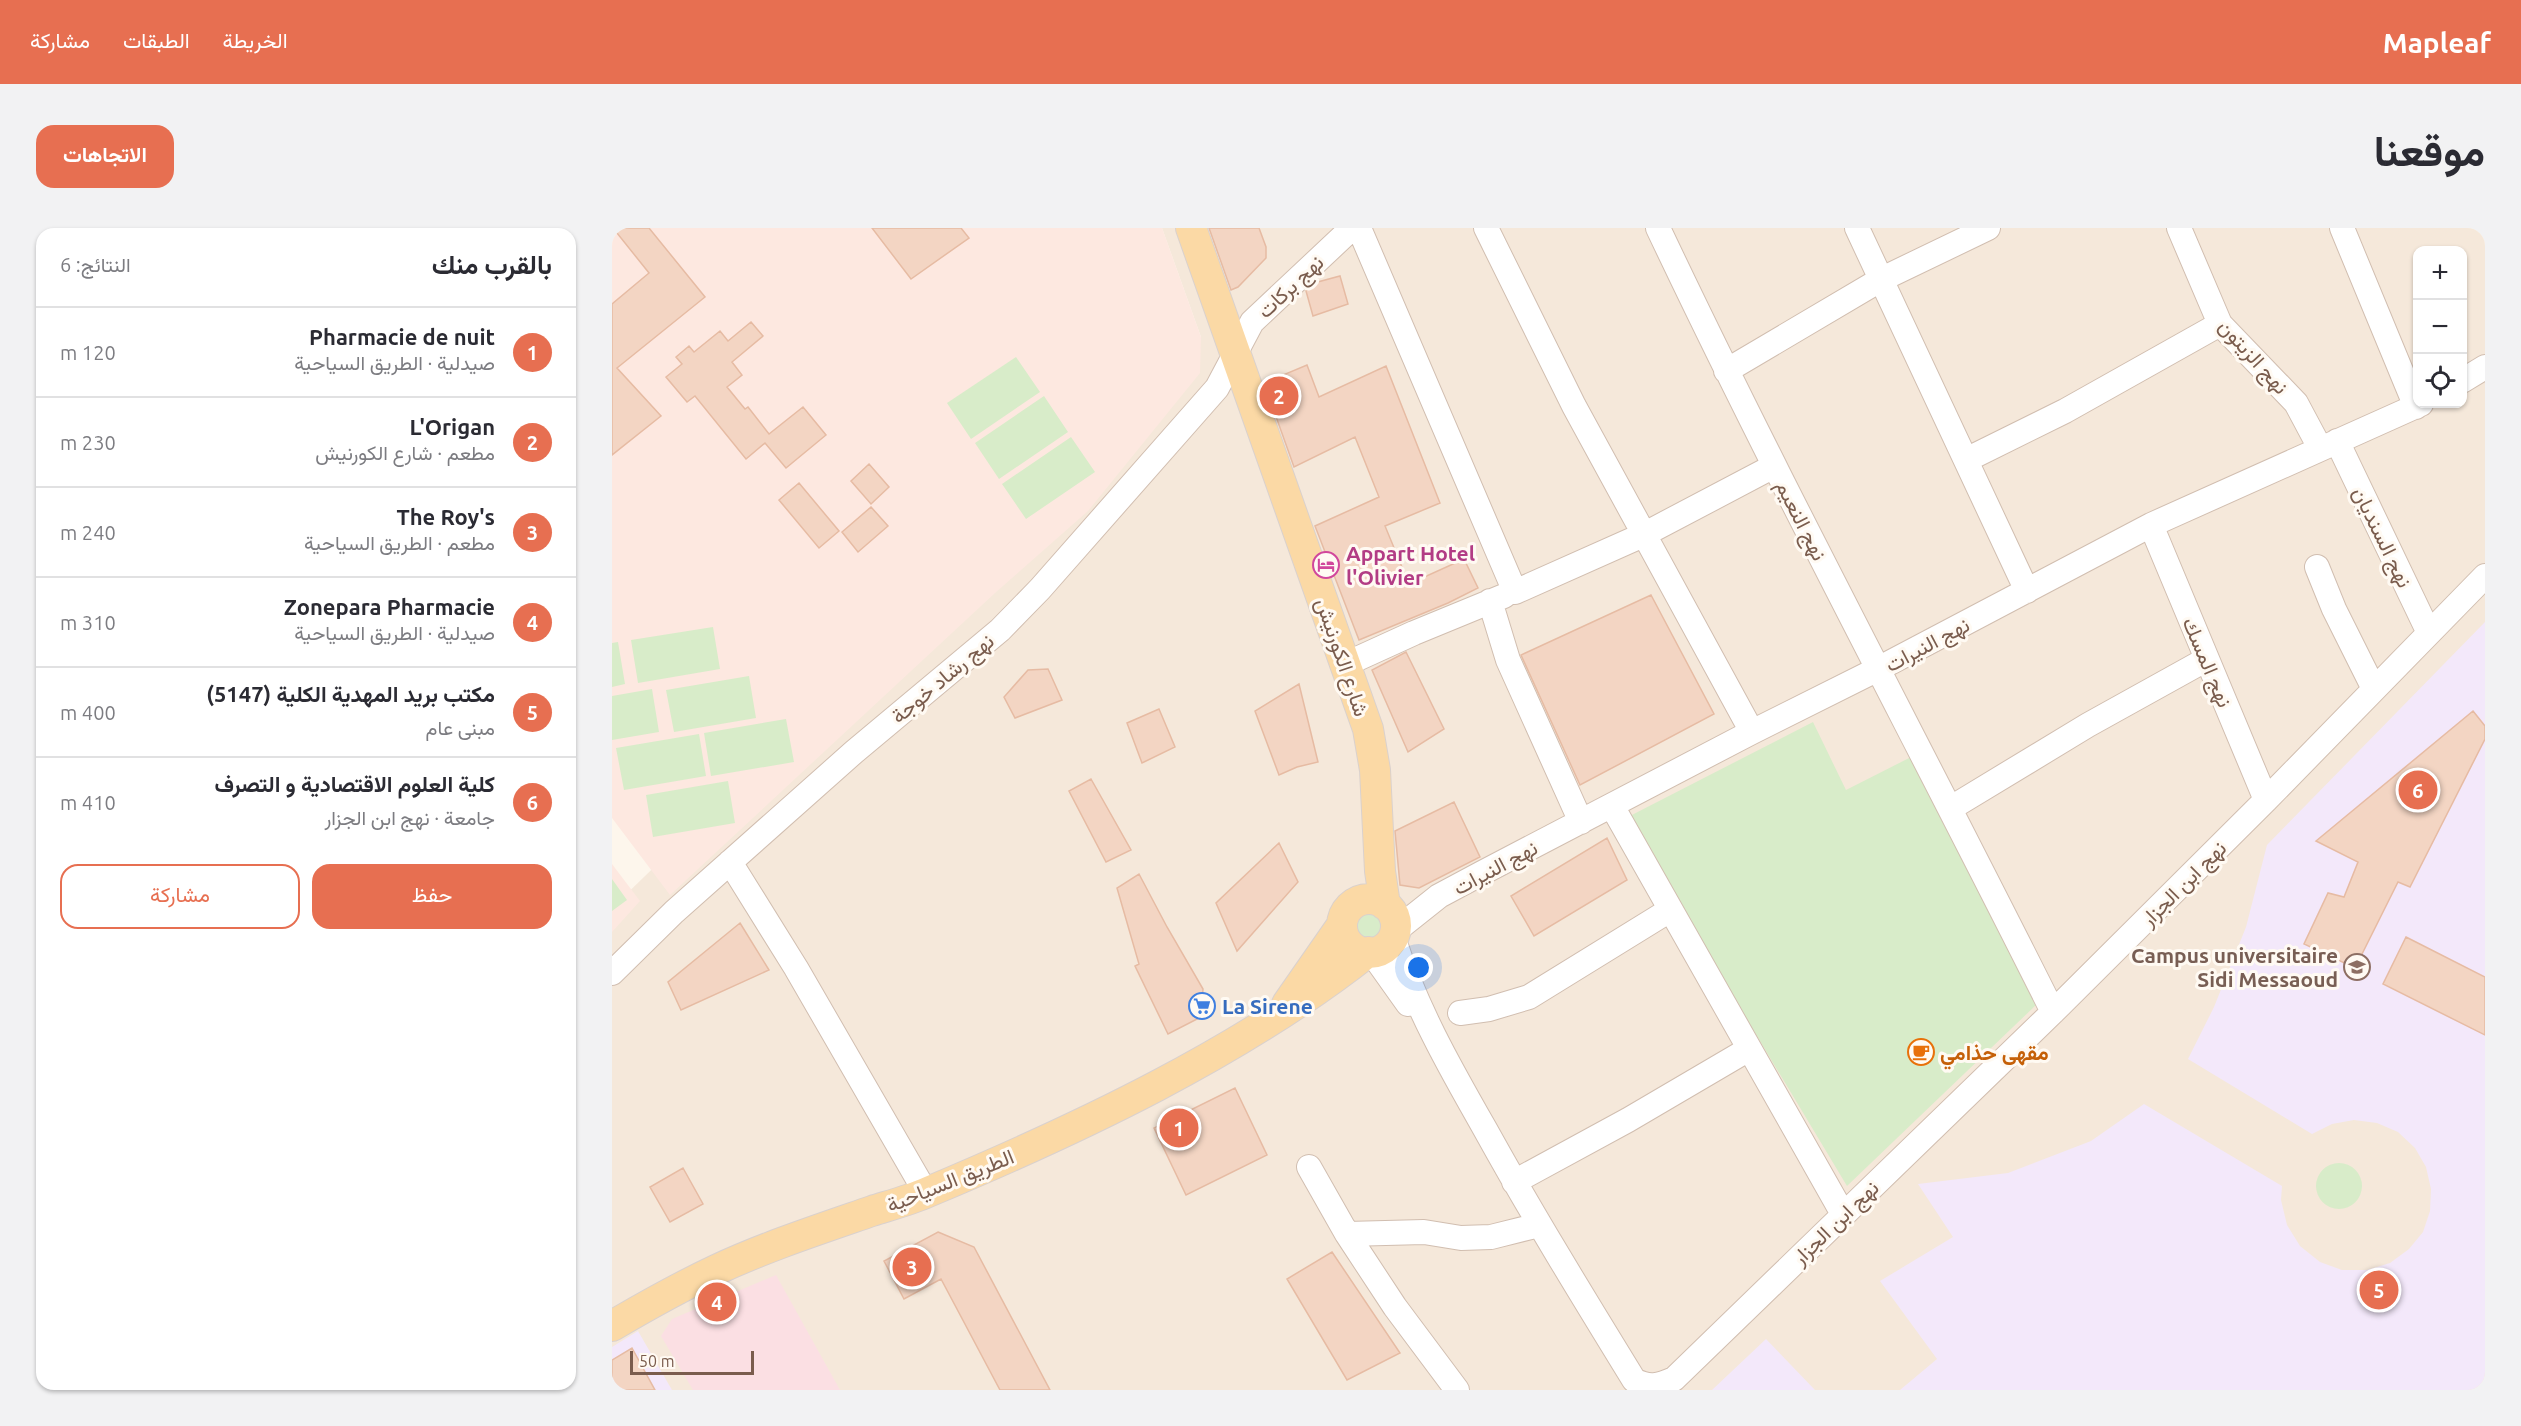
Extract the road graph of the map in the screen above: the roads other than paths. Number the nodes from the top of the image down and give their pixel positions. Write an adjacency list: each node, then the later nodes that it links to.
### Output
1 (1191, 228): 12 (main road, شارع الكورنيش)
2 (1352, 228): 12 (street, نهج بركات)
3 (1359, 228): 26 (street)
4 (1486, 228): 22 (street)
5 (1658, 228): 14 (street, نهج النعيم)
6 (1857, 228): 10 (street)
7 (1988, 228): 10 (street)
8 (2179, 228): 11 (street, نهج الزيتون)
9 (2342, 228): 16 (street)
10 (1880, 280): 14 (street); 19 (street)
11 (2220, 324): 18 (street, نهج الزيتون); 19 (street)
12 (1236, 351): 30 (main road, شارع الكورنيش); 39 (street, نهج رشاد خوجة)
13 (2485, 367): 15 (street)
14 (1726, 371): 20 (street, نهج النعيم)
15 (2467, 378)
16 (2413, 391)
17 (2413, 408): 18 (street, نهج النيرات)
18 (2328, 445): 21 (street, نهج النيرات); 28 (street, نهج السنديان)
19 (1966, 460): 25 (street)
20 (1774, 466): 22 (street); 31 (street, نهج النعيم)
21 (2151, 525): 25 (street, نهج النيرات); 29 (street, نهج المسك)
22 (1643, 535): 26 (street); 33 (street)
23 (2317, 567): 32 (street)
24 (2485, 576): 28 (street, نهج ابن الجزار)
25 (2027, 591): 31 (street, نهج النيرات)
26 (1515, 592): 27 (street)
27 (1490, 601): 30 (street); 38 (street)
28 (2429, 633): 32 (street, نهج ابن الجزار)
29 (2207, 659): 34 (street, نهج المسك); 36 (street)
30 (1346, 664): 37 (main road, شارع الكورنيش)
31 (1878, 669): 33 (street, نهج النيرات); 36 (street, نهج النعيم)
32 (2374, 689): 34 (street, نهج ابن الجزار)
33 (1752, 732): 35 (street, نهج النيرات)
34 (2266, 800): 44 (street, نهج ابن الجزار)
35 (1612, 806): 38 (street, نهج النيرات); 40 (street)
36 (1951, 807): 44 (street, نهج النعيم)
37 (1376, 820): 41 (main road, شارع الكورنيش); 42 (main road, شارع الكورنيش)
38 (1581, 822): 42 (street, نهج النيرات)
39 (730, 862): 43 (street, نهج رشاد خوجة); 50 (street)
40 (1670, 910): 45 (street); 47 (street)
41 (1346, 916): 42 (main road); 42 (main road); 46 (main road, الطريق السياحية)
42 (1384, 931): 46 (main road, الطريق السياحية); 49 (street)
43 (612, 973)
44 (2053, 1012): 51 (street, نهج ابن الجزار)
45 (1460, 1013)
46 (1279, 1014): 50 (main road, الطريق السياحية)
47 (1749, 1049): 49 (street); 51 (street)
48 (1309, 1167): 53 (street)
49 (1514, 1182): 52 (street)
50 (926, 1193): 54 (main road, الطريق السياحية)
51 (1843, 1214): 52 (street, نهج ابن الجزار)
52 (1539, 1225): 53 (street)
53 (1347, 1234): 55 (street)
54 (612, 1326)
55 (1457, 1390)

